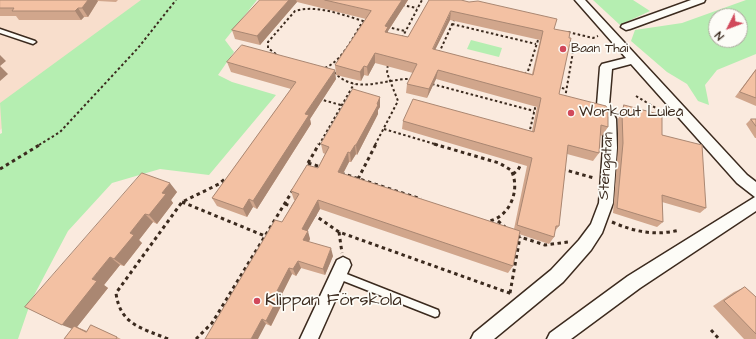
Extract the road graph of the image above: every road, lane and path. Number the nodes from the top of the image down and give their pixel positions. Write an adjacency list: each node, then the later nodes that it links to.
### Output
1 (176, 0): 50 (path)
2 (422, 0): 6 (path)
3 (580, 0): 26 (street)
4 (700, 0): 12 (street)
5 (396, 4): 6 (path)
6 (417, 8): 14 (path)
7 (457, 14): 10 (path)
8 (363, 21): 9 (path); 24 (path); 29 (path)
9 (369, 22)
10 (452, 24): 21 (path); 23 (path)
11 (382, 26): 14 (path)
12 (626, 27)
13 (0, 31): 19 (lane)
14 (405, 31): 20 (path)
15 (540, 32): 21 (path)
16 (565, 32): 17 (path)
17 (601, 34)
18 (565, 39): 36 (path)
19 (33, 42)
20 (399, 44)
21 (536, 44): 30 (path)
22 (432, 52): 23 (path)
23 (439, 54): 25 (path)
24 (280, 56)
25 (446, 56)
26 (633, 60): 56 (street, Stengatan); 58 (street)
27 (388, 61): 32 (path)
28 (319, 67): 29 (path)
29 (330, 67): 34 (path)
30 (528, 77)
31 (414, 79): 32 (path)
32 (391, 82): 34 (path); 44 (path)
33 (426, 82): 42 (path)
34 (354, 84): 41 (path)
35 (553, 86): 36 (path)
36 (566, 90): 40 (path)
37 (636, 96): 43 (path)
38 (312, 97): 41 (path)
39 (537, 97): 42 (path)
40 (563, 102)
41 (341, 105): 47 (path)
42 (534, 111): 45 (path)
43 (669, 116)
44 (384, 129): 54 (path); 55 (path)
45 (528, 142)
46 (524, 157): 54 (path)
47 (308, 163): 49 (path); 51 (path)
48 (554, 166): 56 (path)
49 (322, 167)
50 (0, 169)
51 (304, 170)
52 (337, 172): 55 (path)
53 (229, 174): 60 (path)
54 (513, 174): 67 (path)
55 (358, 179): 59 (path)
56 (608, 182): 65 (street, Stengatan)
57 (296, 183): 62 (path)
58 (756, 191)
59 (426, 201)
60 (182, 202): 72 (path); 80 (path)
61 (756, 203): 84 (street)
62 (285, 204): 63 (path); 72 (path)
63 (297, 208)
64 (309, 213): 69 (path)
65 (601, 217): 68 (path); 74 (street, Stengatan)
66 (485, 220): 67 (path)
67 (498, 221): 70 (path)
68 (680, 230)
69 (339, 232): 75 (path); 76 (path)
70 (510, 232)
71 (515, 234): 73 (path)
72 (265, 236): 81 (path)
73 (520, 237): 74 (path); 76 (path)
74 (585, 245): 77 (street, Stengatan)
75 (341, 270): 78 (lane); 82 (street)
76 (510, 293): 77 (path)
77 (526, 304): 83 (street, Stengatan)
78 (435, 313)
79 (710, 330): 85 (path)
80 (168, 339)
81 (196, 339)
82 (309, 339)
83 (480, 339)
84 (556, 339)
85 (719, 339)

